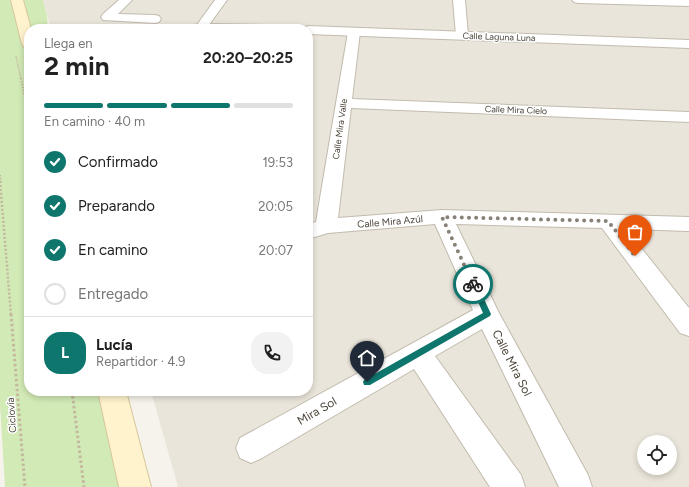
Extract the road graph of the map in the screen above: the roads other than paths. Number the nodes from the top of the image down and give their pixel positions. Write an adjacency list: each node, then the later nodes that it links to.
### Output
1 (17, 0): 8 (main road)
2 (126, 0): 7 (street)
3 (220, 0): 9 (street)
4 (459, 0): 12 (street)
5 (578, 0): 6 (street)
6 (689, 4)
7 (155, 19)
8 (25, 24)
9 (200, 24)
10 (313, 30): 11 (street, Calle Laguna Luna)
11 (354, 32): 12 (street, Calle Laguna Luna); 14 (street, Calle Mira Valle)
12 (462, 36): 13 (street, Calle Laguna Luna)
13 (689, 44)
14 (344, 103): 15 (street, Calle Mira Cielo); 19 (street, Calle Mira Valle)
15 (689, 117)
16 (442, 217): 17 (street, Calle Mira Azúl); 19 (street, Calle Mira Azúl); 20 (street, Calle Mira Sol)
17 (608, 221): 18 (street, Calle Mira Azúl); 21 (street)
18 (689, 224)
19 (317, 229)
20 (487, 314): 22 (street, Mira Sol); 27 (street, Calle Mira Sol)
21 (689, 326)
22 (418, 353): 24 (street, Mira Sol); 26 (street)
23 (113, 396): 25 (main road)
24 (251, 448)
25 (135, 487)
26 (509, 487)
27 (576, 487)

